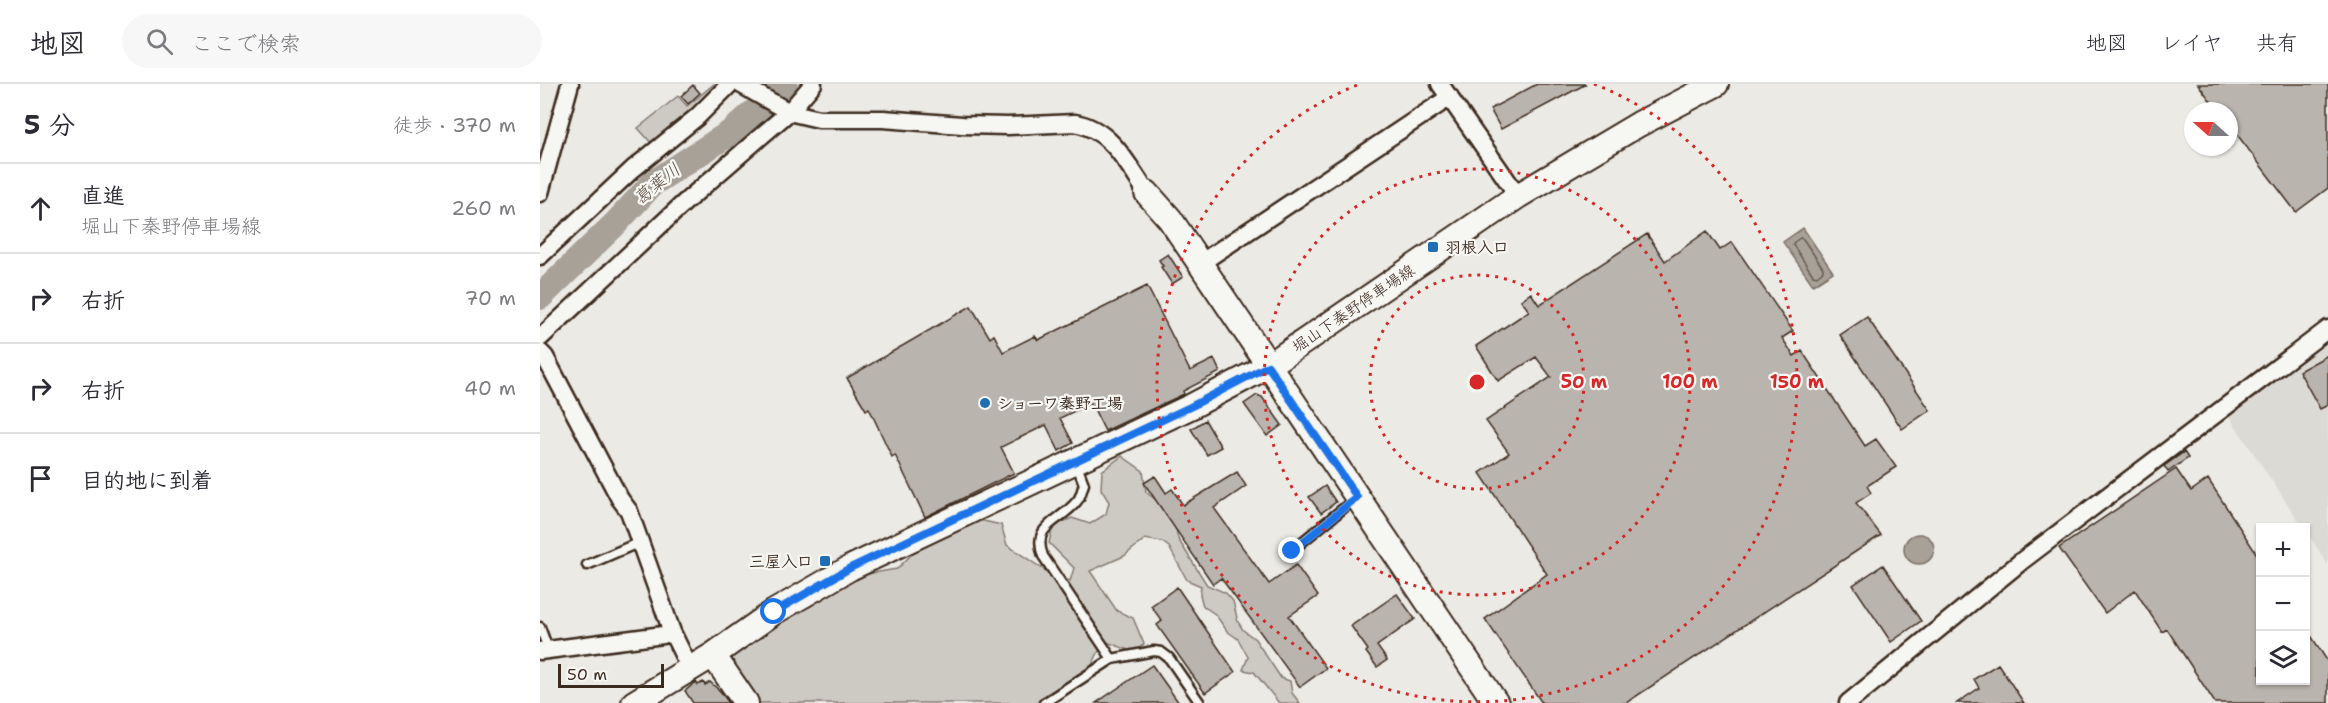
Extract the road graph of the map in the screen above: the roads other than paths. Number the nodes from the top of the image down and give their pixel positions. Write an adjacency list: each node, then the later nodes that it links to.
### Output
1 (570, 84): 8 (street)
2 (730, 84): 11 (street)
3 (740, 84): 7 (street)
4 (813, 84): 7 (street)
5 (1716, 84): 10 (main road, 堀山下秦野停車場線)
6 (1445, 90): 10 (street); 12 (street)
7 (785, 110): 9 (street); 14 (street)
8 (540, 193)
9 (1147, 193): 12 (main road)
10 (1518, 196): 16 (main road, 堀山下秦野停車場線)
11 (540, 256)
12 (1199, 264): 16 (main road)
13 (2328, 329): 33 (street)
14 (540, 338)
15 (540, 352): 19 (street)
16 (1268, 366): 17 (main road, 堀山下秦野停車場線); 18 (main road)
17 (1076, 462): 25 (main road, 堀山下秦野停車場線); 26 (lane)
18 (1357, 497): 20 (lane); 32 (main road)
19 (640, 542): 21 (lane); 23 (street)
20 (1292, 551)
21 (586, 565)
22 (540, 627): 24 (lane)
23 (672, 632): 24 (street); 27 (street)
24 (544, 650)
25 (712, 655): 27 (main road, 堀山下秦野停車場線); 29 (main road)
26 (1112, 658): 30 (lane); 31 (lane)
27 (690, 669): 28 (main road, 堀山下秦野停車場線)
28 (634, 703)
29 (746, 703)
30 (1044, 703)
31 (1200, 703)
32 (1496, 703)
33 (1848, 703)

